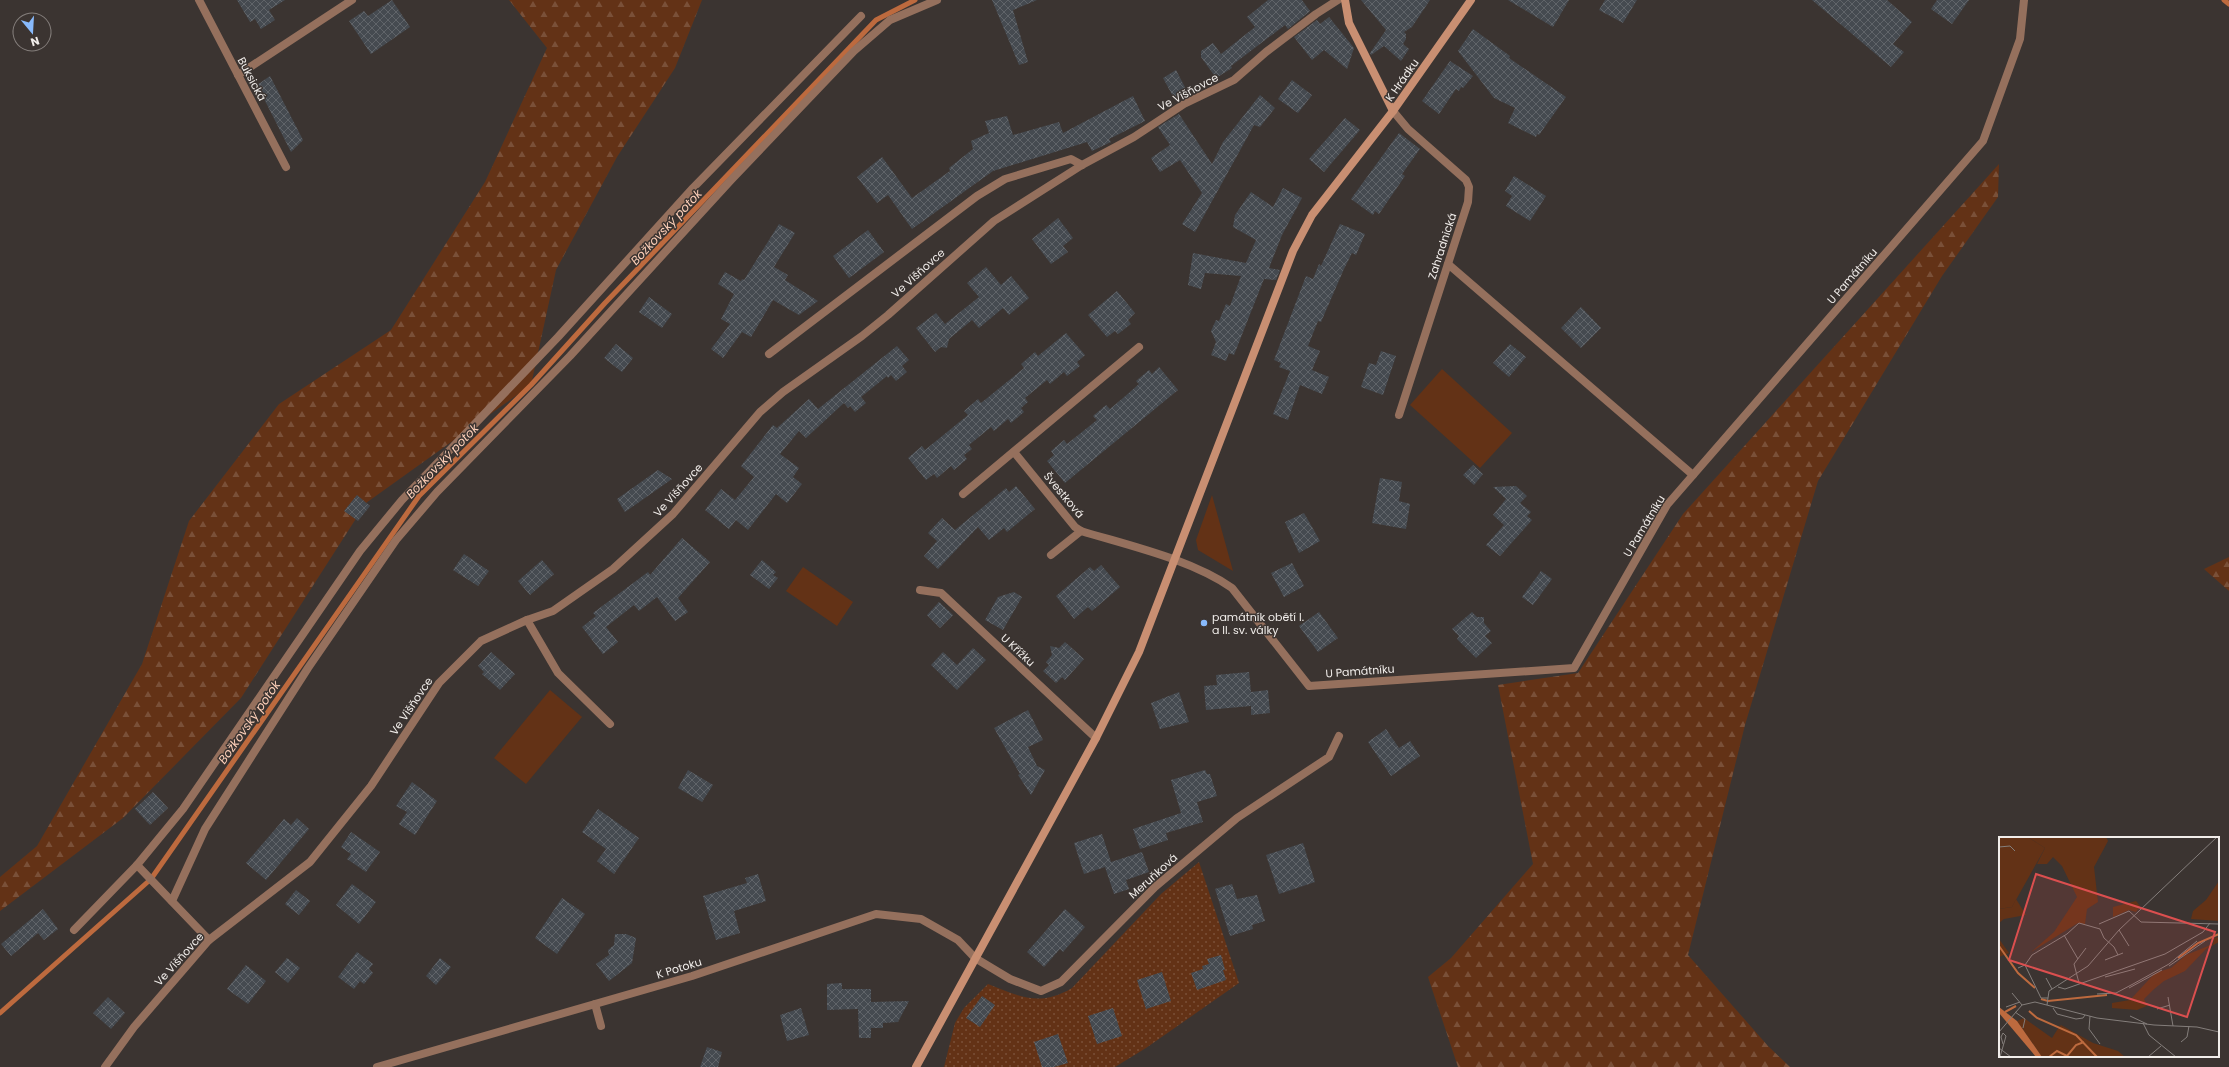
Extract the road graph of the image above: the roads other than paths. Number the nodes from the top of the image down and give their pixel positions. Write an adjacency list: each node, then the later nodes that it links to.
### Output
1 (199, 0): 9 (street, Buksická)
2 (352, 0): 9 (street)
3 (937, 0): 29 (street)
4 (1338, 0): 11 (street, Ve Višňovce)
5 (1345, 0): 10 (street, K Hrádku)
6 (1471, 0): 10 (street, K Hrádku)
7 (2024, 0): 18 (street, U Památníku)
8 (861, 16): 28 (street)
9 (238, 75): 12 (street, Buksická)
10 (1394, 111): 13 (street, Zahradnická); 22 (street)
11 (1082, 165): 15 (street); 24 (street, Ve Višňovce)
12 (286, 167)
13 (1448, 264): 16 (street, Zahradnická); 18 (street)
14 (1139, 347): 17 (street)
15 (768, 354)
16 (1399, 415)
17 (1014, 452): 19 (street); 20 (street, Švestková)
18 (1693, 475): 22 (street, U Památníku)
19 (963, 494)
20 (1081, 531): 21 (street); 22 (street, Švestková)
21 (1051, 555)
22 (1175, 561): 27 (street)
23 (920, 590): 27 (street, U Křížku)
24 (527, 620): 25 (street); 31 (street, Ve Višňovce)
25 (610, 724)
26 (1340, 736): 32 (street, Meruňková)
27 (1096, 738): 32 (street)
28 (137, 865): 29 (street); 30 (street)
29 (172, 901): 31 (street)
30 (74, 930)
31 (210, 940): 35 (street, Ve Višňovce)
32 (975, 958): 33 (street, K Potoku); 37 (street)
33 (595, 1004): 34 (street); 36 (street, K Potoku)
34 (601, 1026)
35 (105, 1067)
36 (377, 1067)
37 (916, 1067)

